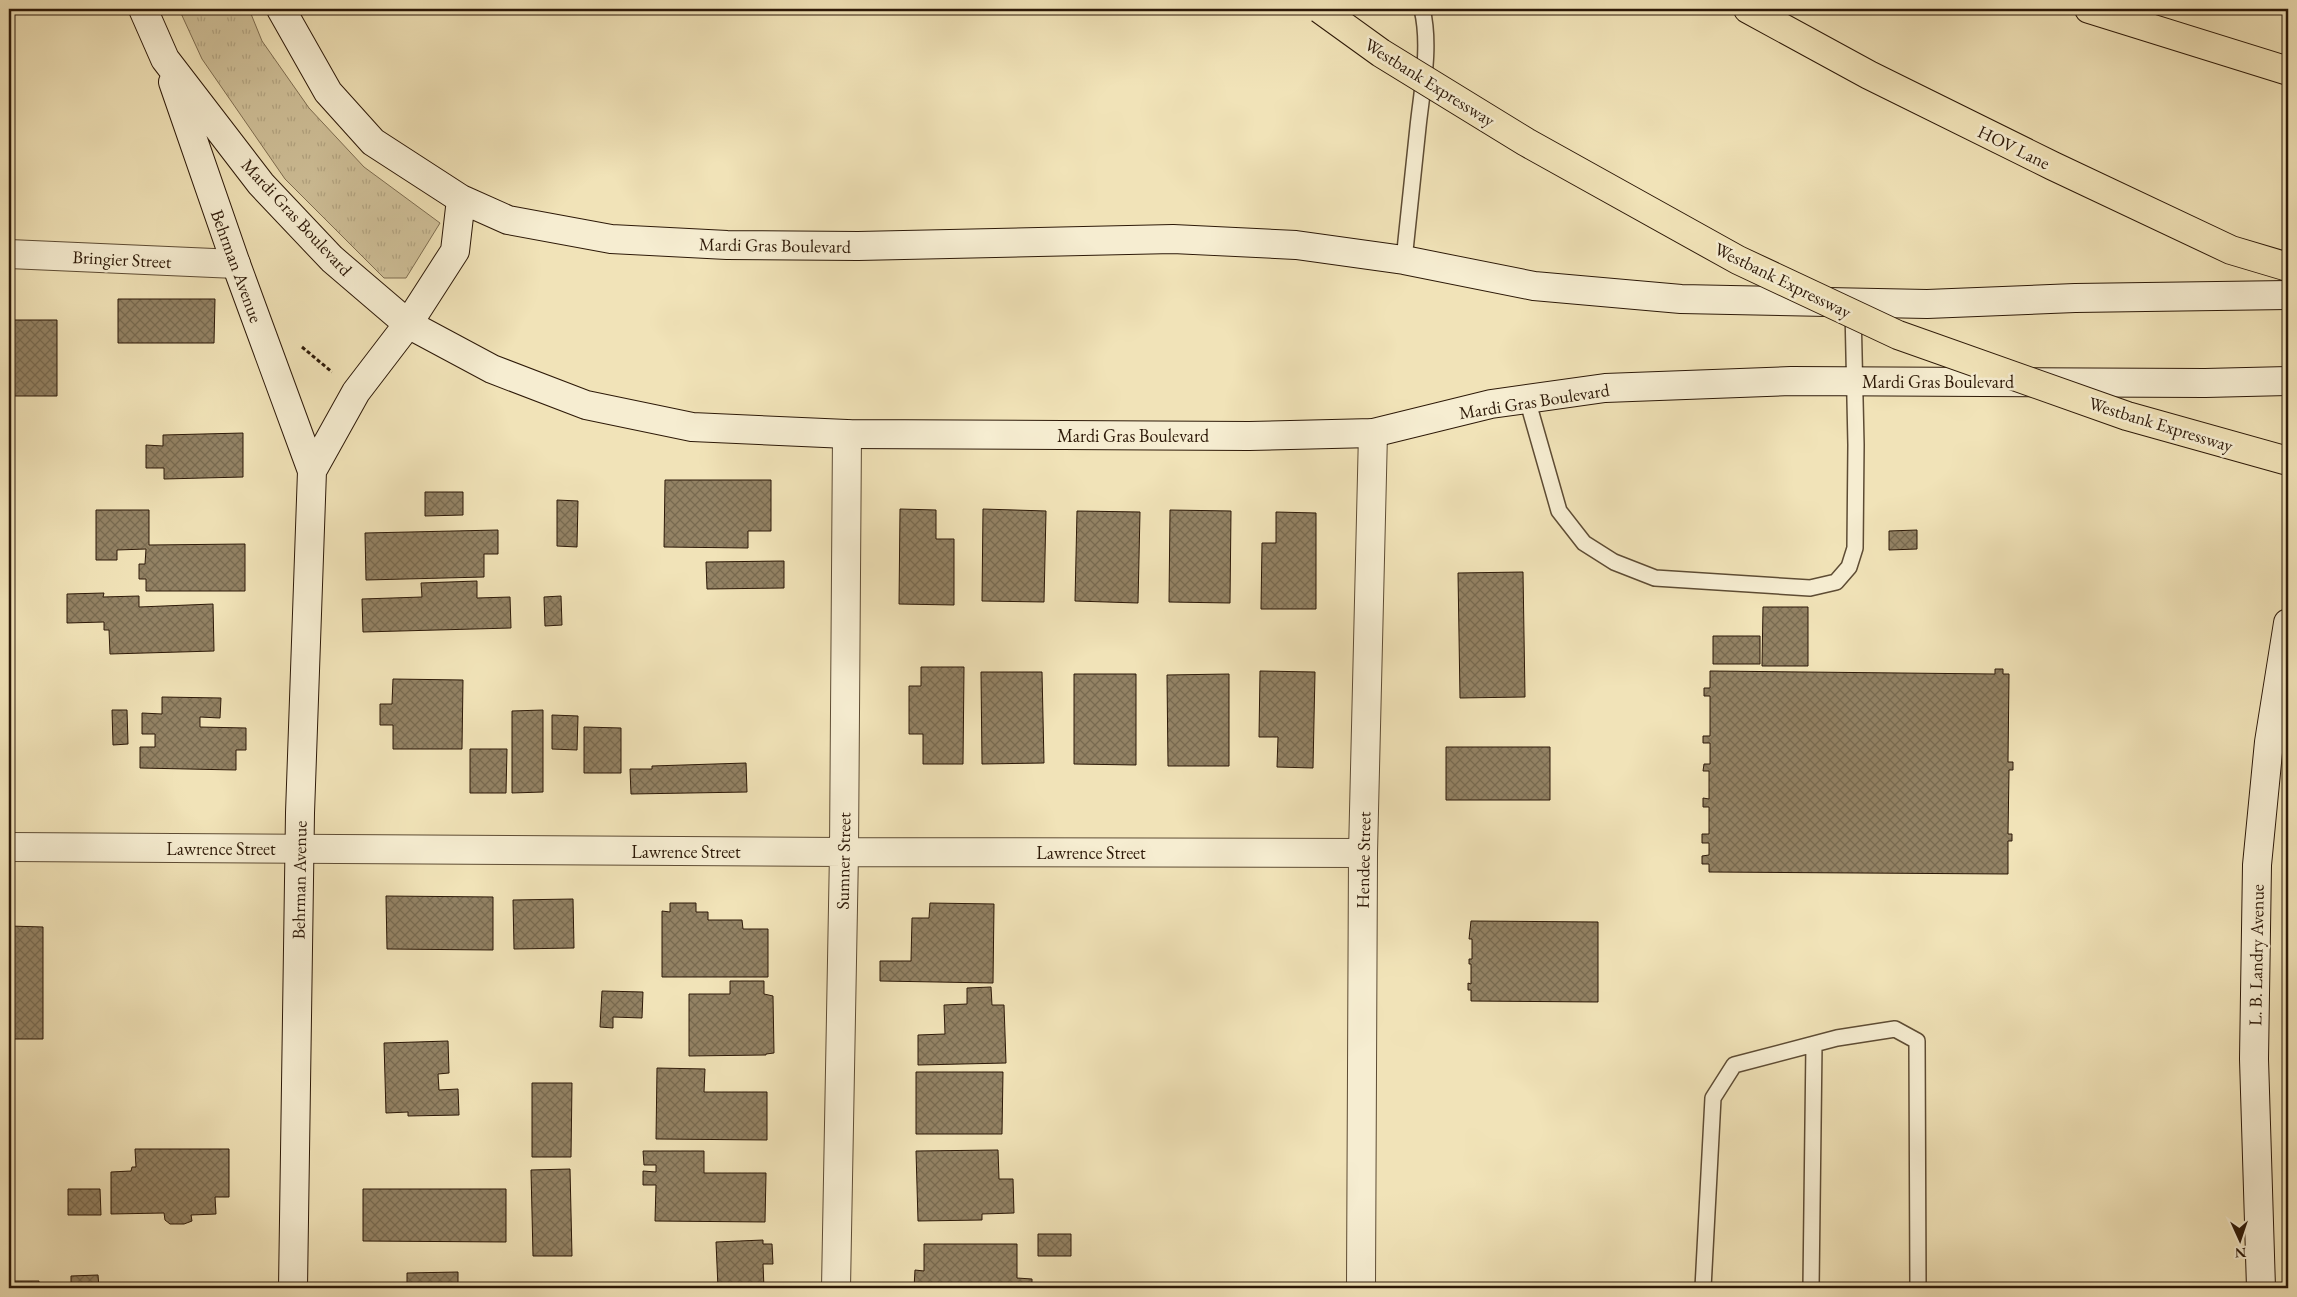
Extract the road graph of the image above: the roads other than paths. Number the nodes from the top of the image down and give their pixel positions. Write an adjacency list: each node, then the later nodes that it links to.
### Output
1 (143, 9): 7 (street, Mardi Gras Boulevard)
2 (280, 9): 9 (street, Mardi Gras Boulevard)
3 (1320, 9): 22 (highway, Westbank Expressway, bridge)
4 (1422, 9): 11 (lane)
5 (1748, 9): 13 (highway, HOV Lane)
6 (2089, 9): 8 (highway)
7 (165, 59): 12 (street, Behrman Avenue); 16 (street, Mardi Gras Boulevard)
8 (2288, 71)
9 (461, 200): 11 (street, Mardi Gras Boulevard); 16 (street, Behrman Avenue)
10 (9, 254): 12 (street, Bringier Street)
11 (1404, 260): 15 (street, Mardi Gras Boulevard)
12 (236, 264): 23 (street, Behrman Avenue)
13 (2288, 267)
14 (2288, 295): 15 (street, Mardi Gras Boulevard)
15 (1853, 302): 17 (lane)
16 (408, 324): 21 (street, Mardi Gras Boulevard); 23 (street, Behrman Avenue)
17 (1855, 381): 18 (street, Mardi Gras Boulevard); 19 (street, Mardi Gras Boulevard); 19 (lane)
18 (2288, 381)
19 (1527, 399): 20 (street, Mardi Gras Boulevard)
20 (1373, 432): 21 (street, Mardi Gras Boulevard); 28 (street, Hendee Street)
21 (847, 434): 27 (street, Sumner Street)
22 (2288, 461)
23 (312, 472): 26 (street, Behrman Avenue)
24 (2288, 623): 36 (street, L. B. Landry Avenue)
25 (9, 847): 26 (street, Lawrence Street)
26 (300, 848): 27 (street, Lawrence Street); 30 (street, Behrman Avenue)
27 (844, 852): 28 (street, Lawrence Street); 31 (street, Sumner Street)
28 (1363, 853): 32 (street, Hendee Street)
29 (1814, 1044): 33 (lane); 34 (lane); 35 (lane)
30 (293, 1288)
31 (836, 1288)
32 (1361, 1288)
33 (1703, 1288)
34 (1811, 1288)
35 (1918, 1288)
36 (2261, 1288)

